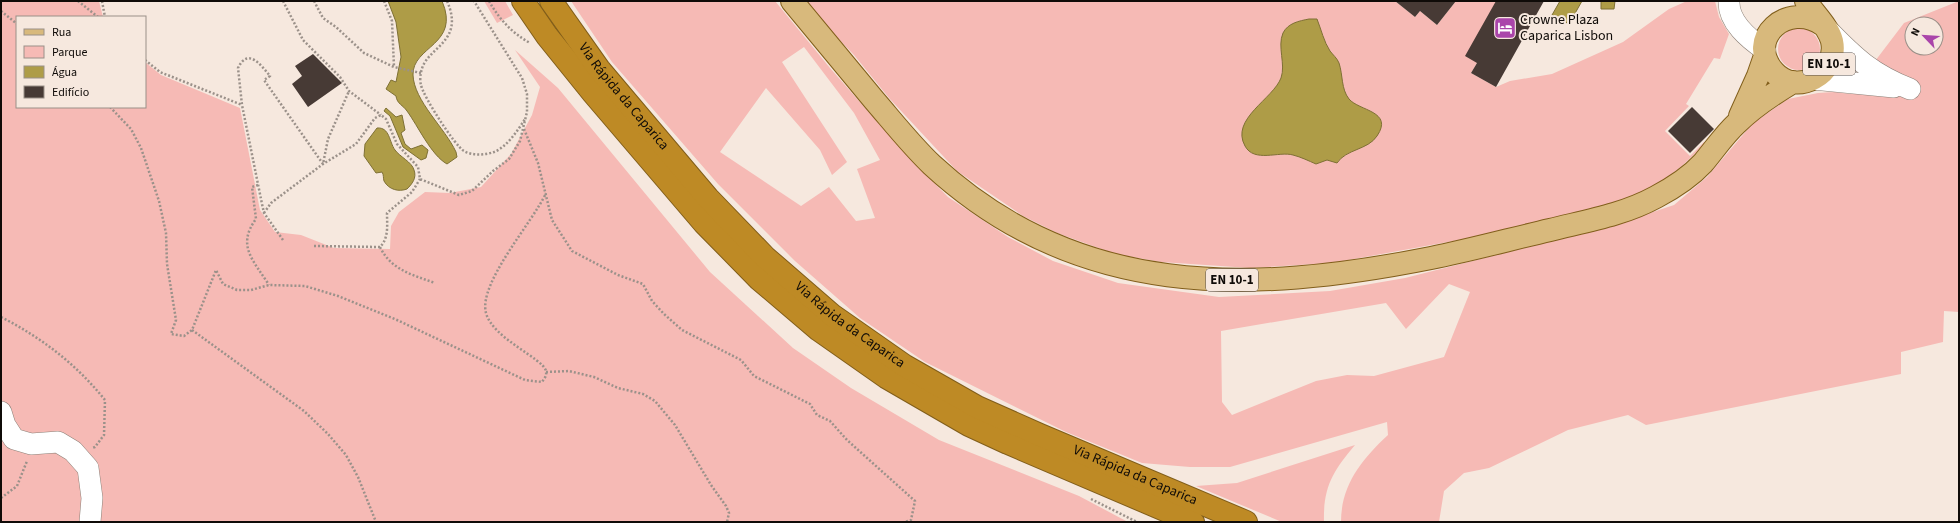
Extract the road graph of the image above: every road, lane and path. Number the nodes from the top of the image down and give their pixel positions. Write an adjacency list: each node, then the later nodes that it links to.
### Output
1 (78, 1): 17 (path)
2 (102, 1): 18 (path)
3 (283, 1): 28 (path)
4 (314, 1): 25 (path)
5 (384, 1): 25 (path)
6 (447, 1): 26 (path)
7 (474, 1): 31 (path)
8 (489, 1): 22 (path)
9 (523, 1): 56 (highway, Via Rápida da Caparica)
10 (551, 1): 57 (highway, Via Rápida da Caparica)
11 (792, 1): 33 (main road, EN 10-1)
12 (1729, 1): 23 (street)
13 (1735, 1): 20 (street)
14 (1779, 1): 20 (main road, EN 10-1)
15 (1806, 1): 21 (main road, EN 10-1)
16 (1, 11): 19 (path)
17 (97, 16)
18 (105, 16)
19 (16, 23)
20 (1774, 25): 21 (main road); 23 (main road, EN 10-1)
21 (1825, 27): 27 (main road, EN 10-1); 27 (street)
22 (535, 48)
23 (1765, 53): 27 (main road, EN 10-1); 33 (main road, EN 10-1)
24 (146, 61): 29 (path)
25 (394, 67): 26 (path)
26 (421, 73): 31 (path)
27 (1803, 81): 33 (main road, EN 10-1)
28 (349, 91): 32 (path); 35 (path)
29 (242, 105): 35 (path); 37 (path)
30 (111, 108): 46 (path)
31 (527, 112): 34 (path)
32 (381, 115): 35 (path); 36 (path)
33 (1736, 124)
34 (524, 129): 36 (path); 38 (path)
35 (323, 164): 39 (path)
36 (420, 179): 42 (path)
37 (258, 185): 39 (path); 44 (path)
38 (546, 193): 47 (path); 55 (path)
39 (264, 213): 40 (path)
40 (283, 240)
41 (314, 246): 42 (path)
42 (380, 247): 43 (path)
43 (435, 283)
44 (269, 285): 46 (path); 47 (path)
45 (1, 317): 50 (path)
46 (192, 330): 53 (path)
47 (546, 372): 54 (path)
48 (1, 412): 49 (street)
49 (14, 439): 50 (street); 51 (path)
50 (73, 451): 52 (street)
51 (1, 498)
52 (90, 522)
53 (376, 522)
54 (727, 522)
55 (904, 522)
56 (1193, 522)
57 (1246, 522)

